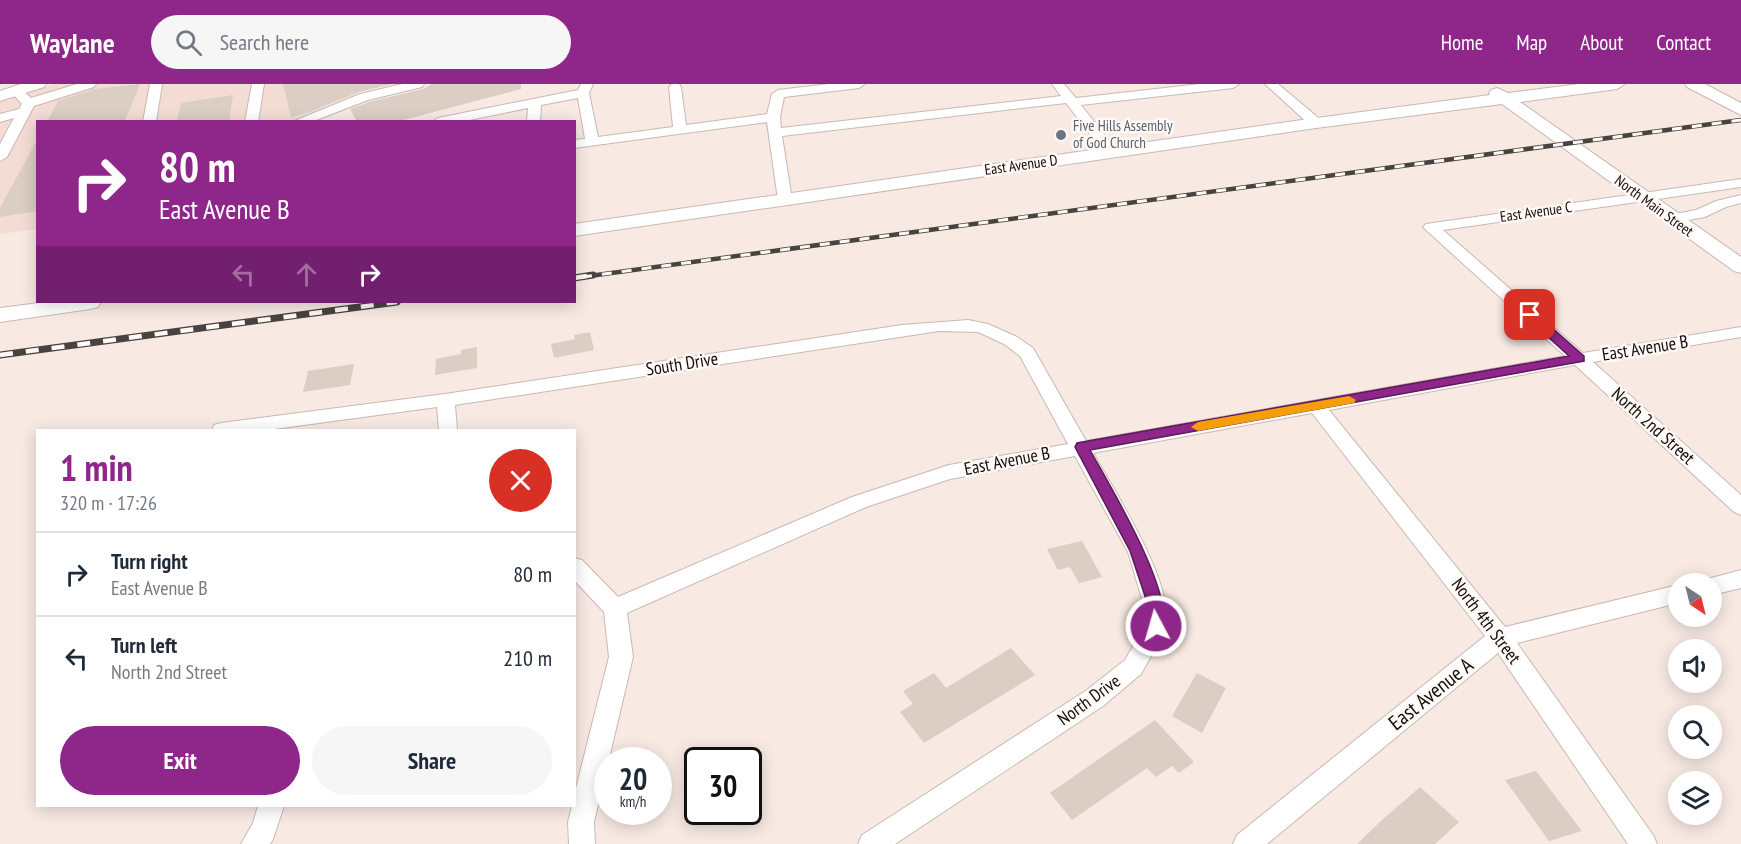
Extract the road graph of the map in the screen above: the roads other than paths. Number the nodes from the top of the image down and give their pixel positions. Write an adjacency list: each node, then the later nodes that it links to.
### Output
1 (38, 84): 15 (main road)
2 (90, 84): 20 (street)
3 (156, 84): 24 (street)
4 (258, 84): 25 (street)
5 (418, 84): 26 (street)
6 (859, 84): 22 (street)
7 (1058, 84): 18 (street)
8 (1233, 84): 18 (street)
9 (1271, 84): 29 (street)
10 (1483, 84): 17 (main road, North Main Street)
11 (1617, 84): 17 (main road, East Avenue D)
12 (1693, 84): 21 (main road)
13 (675, 87): 30 (street)
14 (585, 89): 19 (street); 32 (street)
15 (16, 91): 16 (main road); 20 (street)
16 (0, 96)
17 (1504, 98): 29 (main road, East Avenue D); 37 (main road, North Main Street)
18 (1071, 101): 31 (street); 34 (street)
19 (533, 102): 27 (street); 28 (street)
20 (27, 108): 23 (street); 35 (street)
21 (1741, 110)
22 (773, 117): 30 (street); 31 (street)
23 (0, 118)
24 (148, 120)
25 (251, 120)
26 (303, 120)
27 (448, 120)
28 (533, 120)
29 (1316, 123): 34 (main road, East Avenue D)
30 (680, 130): 32 (street)
31 (776, 133): 39 (street)
32 (592, 141): 33 (street)
33 (576, 144)
34 (1111, 152): 39 (main road, East Avenue D)
35 (0, 157)
36 (1741, 183): 37 (street, East Avenue C)
37 (1642, 197): 40 (main road, North Main Street); 41 (street, East Avenue C)
38 (1741, 199): 40 (street)
39 (786, 200): 42 (main road, East Avenue D)
40 (1671, 219): 43 (main road, North Main Street)
41 (1431, 228): 47 (street, North 2nd Street)
42 (576, 230)
43 (1741, 267)
44 (83, 303): 45 (main road)
45 (0, 315)
46 (1741, 332): 47 (street, East Avenue B)
47 (1579, 358): 49 (street, East Avenue B); 53 (street, North 2nd Street)
48 (445, 400): 50 (street, South Drive); 51 (street); 52 (street, South Drive)
49 (1316, 406): 52 (street, East Avenue B); 59 (street, North 4th Street)
50 (228, 429)
51 (448, 429)
52 (1082, 447): 58 (street, East Avenue B); 63 (street, North Drive)
53 (1741, 507)
54 (576, 568): 58 (street)
55 (1741, 579): 56 (street)
56 (1722, 584)
57 (1668, 596): 59 (street, East Avenue A)
58 (615, 608): 62 (street)
59 (1500, 638): 64 (street, East Avenue A); 65 (street, North 4th Street)
60 (271, 807): 61 (street)
61 (254, 844)
62 (582, 844)
63 (871, 844)
64 (1246, 844)
65 (1644, 844)

